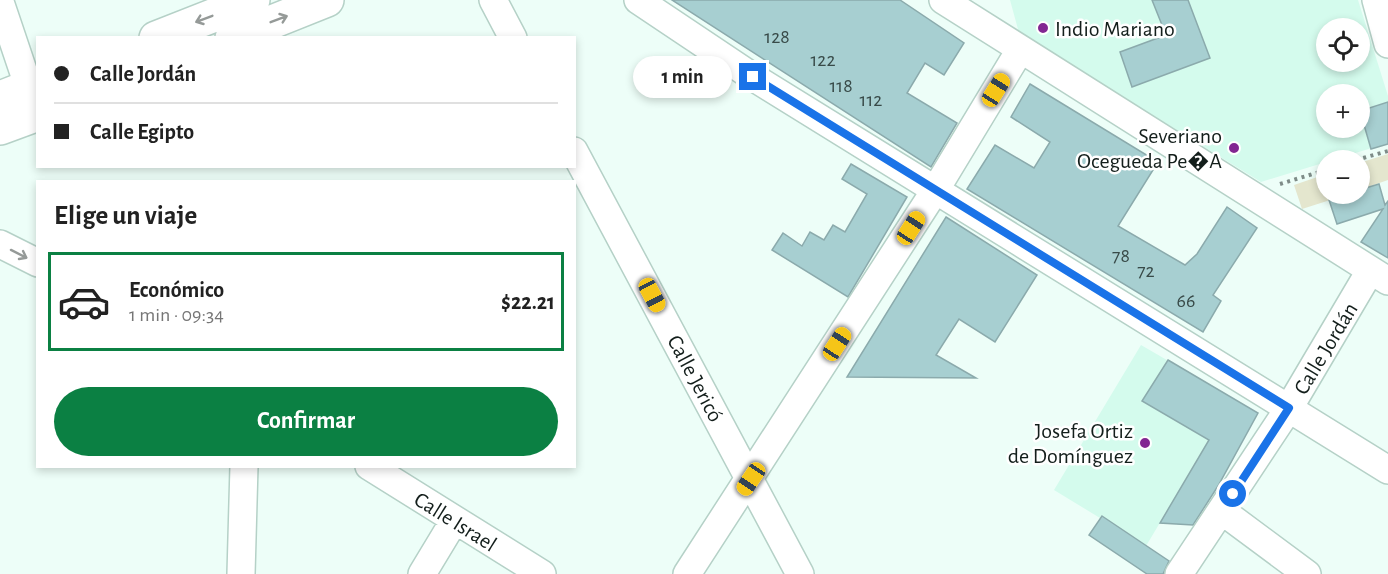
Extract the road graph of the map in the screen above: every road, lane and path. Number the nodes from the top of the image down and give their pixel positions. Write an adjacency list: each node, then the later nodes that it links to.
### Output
1 (253, 0): 11 (main road, one-way to 11)
2 (327, 0): 12 (main road, one-way to 2)
3 (493, 0): 13 (street)
4 (638, 0): 22 (street)
5 (943, 0): 10 (street)
6 (977, 0): 10 (street)
7 (1376, 0): 14 (street)
8 (0, 2): 9 (street)
9 (5, 31): 16 (street)
10 (994, 32): 15 (street)
11 (161, 36)
12 (237, 36)
13 (512, 36)
14 (1388, 44)
15 (1020, 50): 22 (street); 23 (street)
16 (28, 99): 17 (main road)
17 (0, 128)
18 (1388, 151): 20 (path)
19 (576, 155): 31 (street, Calle Jericó)
20 (1370, 156)
21 (1316, 173): 23 (path)
22 (936, 189): 27 (street); 31 (street)
23 (1248, 194): 26 (street)
24 (0, 244): 25 (street, one-way to 25)
25 (36, 262)
26 (1379, 276): 27 (street, Calle Jordán)
27 (1289, 408): 30 (street); 32 (street, Calle Jordán)
28 (244, 468): 35 (street)
29 (372, 468): 33 (street, Calle Israel)
30 (1388, 470)
31 (751, 479): 38 (street); 39 (street, Calle Jericó)
32 (1222, 511): 34 (street); 40 (street, Calle Jordán)
33 (454, 521): 36 (street); 37 (street, Calle Israel)
34 (1289, 566): 41 (street)
35 (241, 574)
36 (422, 574)
37 (542, 574)
38 (687, 574)
39 (800, 574)
40 (1179, 574)
41 (1307, 574)

